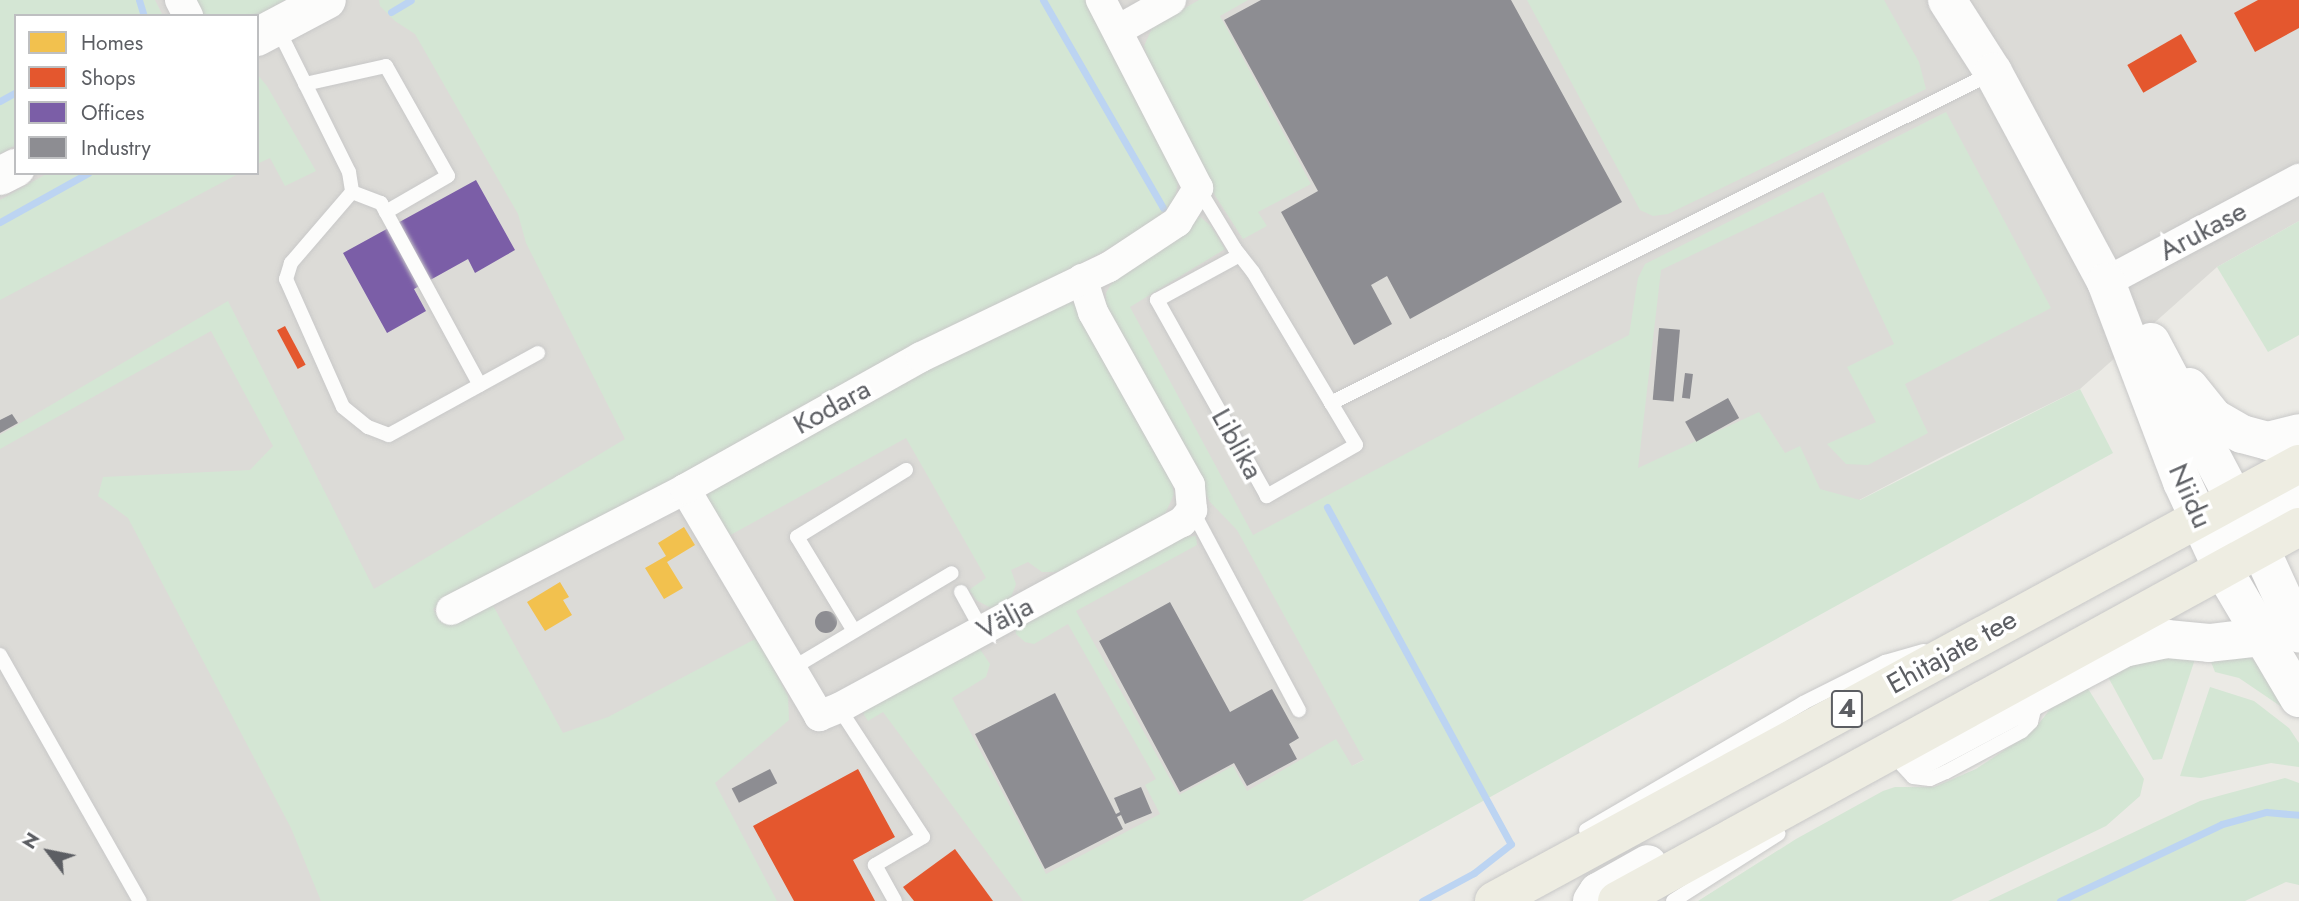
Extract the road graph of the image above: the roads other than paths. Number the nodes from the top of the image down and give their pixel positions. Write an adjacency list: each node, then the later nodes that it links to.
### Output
1 (327, 0): 6 (street)
2 (1101, 0): 5 (street, Liblika)
3 (1171, 0): 5 (street)
4 (1947, 0): 7 (street, Niidu)
5 (1118, 30): 10 (street, Liblika)
6 (267, 32): 8 (lane)
7 (1993, 72): 15 (street, Niidu); 19 (lane)
8 (305, 83): 11 (lane); 12 (lane)
9 (2299, 179): 15 (street, Arukase)
10 (1198, 188): 13 (lane, Liblika); 14 (street, Kodara)
11 (352, 192): 12 (lane); 18 (lane)
12 (386, 212): 18 (lane)
13 (1240, 255): 19 (lane, Liblika); 19 (lane, Liblika)
14 (1082, 279): 23 (street, Kodara); 25 (street)
15 (2106, 282): 16 (street, Niidu); 28 (street, Niidu)
16 (2147, 335): 20 (street); 26 (street, Niidu)
17 (538, 353): 18 (lane)
18 (480, 385)
19 (1331, 403)
20 (2299, 433)
21 (2299, 464): 26 (highway, Ehitajate tee / 4)
22 (906, 470): 33 (lane)
23 (685, 489): 31 (street, Kodara); 37 (street)
24 (2299, 491): 26 (street)
25 (1192, 510): 32 (street, Välja); 40 (lane)
26 (2244, 520): 27 (highway, Ehitajate tee / 4); 28 (highway, Ehitajate tee / 4); 28 (highway, Ehitajate tee / 4); 34 (street, Niidu)
27 (2299, 527)
28 (2213, 548): 35 (street, Niidu); 41 (highway, Ehitajate tee / 4); 44 (highway, Ehitajate tee / 4); 45 (street)
29 (952, 573): 33 (lane)
30 (961, 592): 32 (lane)
31 (451, 610)
32 (982, 630): 39 (street, Välja)
33 (854, 631): 37 (lane)
34 (2299, 633)
35 (2261, 637): 38 (street, Niidu); 41 (street)
36 (0, 655): 42 (lane)
37 (791, 669): 39 (street)
38 (2299, 698)
39 (839, 708): 43 (lane)
40 (1299, 710)
41 (1809, 806): 46 (highway, Ehitajate tee / 4); 47 (lane)
42 (139, 901)
43 (895, 901)
44 (1494, 901)
45 (1592, 901)
46 (1617, 901)
47 (1673, 901)

